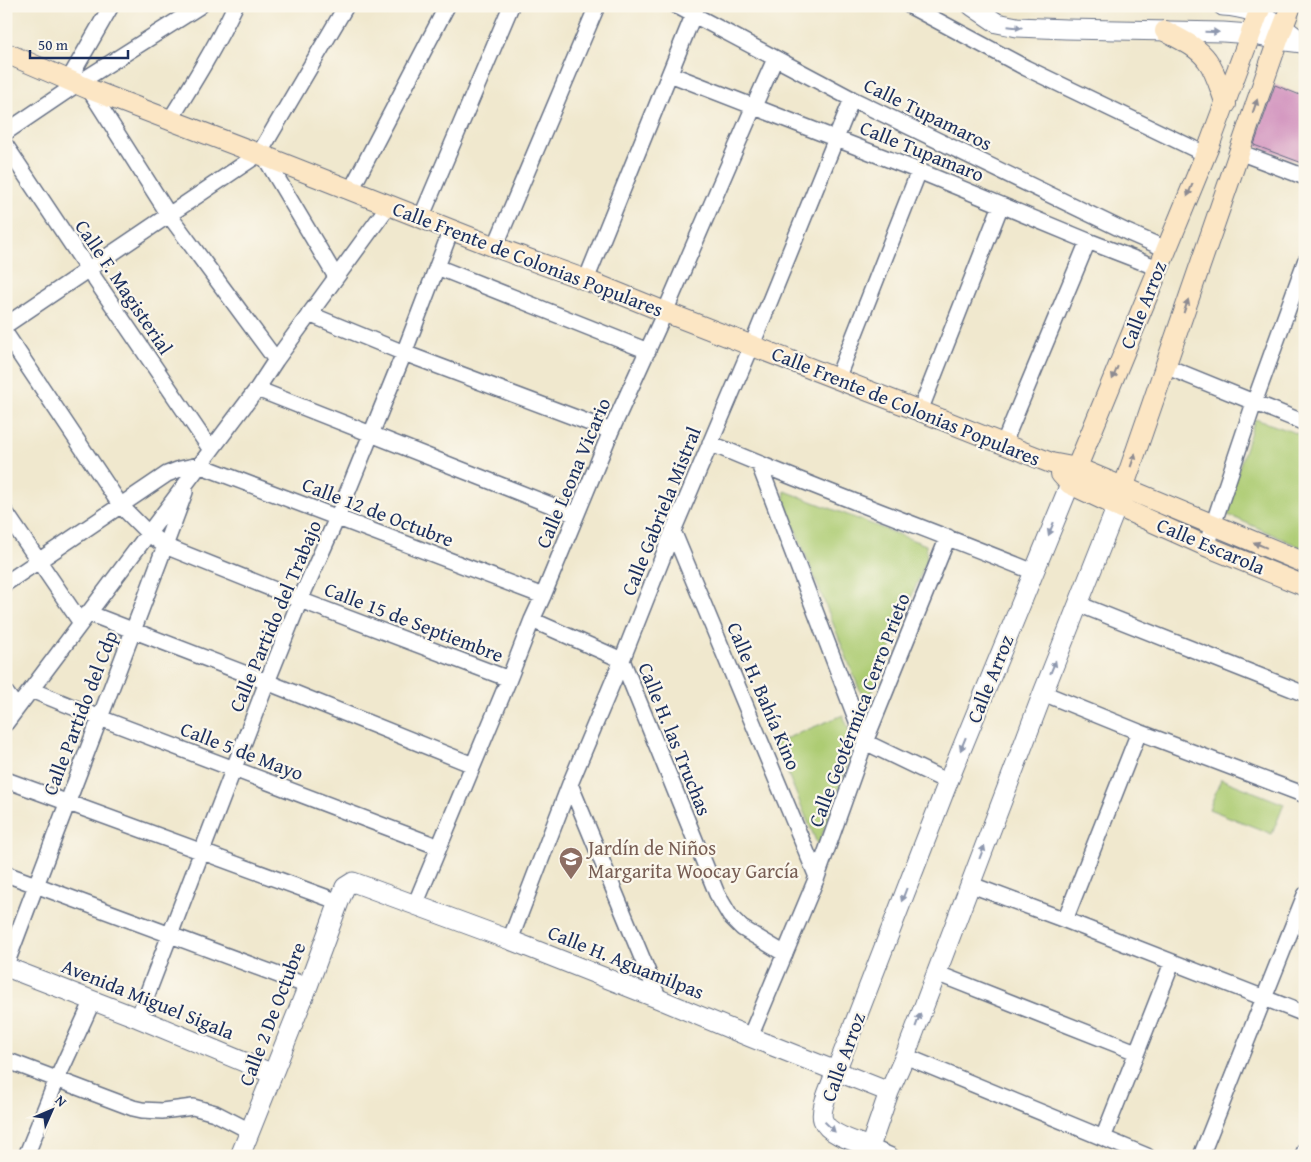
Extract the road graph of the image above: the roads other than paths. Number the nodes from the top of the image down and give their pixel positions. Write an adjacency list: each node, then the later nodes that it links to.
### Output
1 (111, 6): 22 (street)
2 (200, 6): 22 (street)
3 (234, 6): 26 (street)
4 (346, 6): 32 (street)
5 (447, 6): 35 (street)
6 (511, 6): 39 (street)
7 (597, 6): 42 (street)
8 (677, 6): 13 (street, Calle Tupamaros)
9 (910, 6): 31 (street)
10 (972, 6): 15 (street, one-way to 15)
11 (1223, 6): 14 (street)
12 (1291, 6): 17 (main road, Calle Arroz)
13 (695, 10): 20 (street, Calle Tupamaros); 21 (street)
14 (1260, 10): 16 (main road, Calle Arroz); 17 (street)
15 (1164, 31): 16 (street, one-way to 16); 24 (main road)
16 (1250, 34): 17 (street); 24 (main road, Calle Arroz)
17 (1280, 34): 18 (street); 30 (main road, Calle Arroz, one-way to 17)
18 (1303, 44)
19 (6, 53): 22 (main road, Calle Frente de Colonias Populares)
20 (775, 59): 23 (street, Calle Tupamaros); 25 (street, Calle Leona Vicario)
21 (670, 74): 25 (street, Calle Tupamaro); 49 (street)
22 (78, 85): 26 (main road, Calle Frente de Colonias Populares); 27 (street); 38 (street)
23 (852, 99): 28 (street, Calle Gabriela Mistral); 43 (street, Calle Tupamaros)
24 (1226, 104): 31 (main road, Calle Arroz)
25 (754, 106): 28 (street, Calle Tupamaro); 50 (street, Calle Leona Vicario)
26 (170, 120): 32 (main road, Calle Frente de Colonias Populares)
27 (6, 132)
28 (836, 138): 33 (street, Calle Tupamaro); 54 (street, Calle Gabriela Mistral)
29 (6, 146): 47 (street, Calle F. Magisterial)
30 (1239, 152): 34 (street); 58 (main road, Calle Arroz, one-way to 30)
31 (1206, 154): 43 (main road, Calle Arroz, one-way to 43)
32 (262, 155): 35 (main road, Calle Frente de Colonias Populares); 38 (street); 48 (street)
33 (919, 171): 37 (street, Calle Tupamaro); 59 (street)
34 (1305, 178)
35 (351, 190): 36 (main road, Calle Frente de Colonias Populares)
36 (388, 205): 39 (main road, Calle Frente de Colonias Populares); 48 (street)
37 (1002, 205): 41 (street, Calle Tupamaro); 62 (street)
38 (169, 215): 47 (street); 57 (street)
39 (421, 218): 40 (main road, Calle Frente de Colonias Populares)
40 (451, 230): 42 (main road, Calle Frente de Colonias Populares); 45 (street, Calle Partido del Trabajo)
41 (1088, 241): 46 (street, Calle Tupamaro); 67 (street)
42 (495, 247): 49 (main road, Calle Frente de Colonias Populares)
43 (1166, 249): 46 (main road, Calle Arroz)
44 (1305, 262): 61 (street)
45 (437, 267): 55 (street); 56 (street, Calle Partido del Trabajo)
46 (1158, 268): 71 (main road, Calle Arroz, one-way to 71)
47 (88, 269): 52 (street); 68 (street, Calle F. Magisterial)
48 (336, 277): 51 (street)
49 (586, 280): 50 (main road, Calle Frente de Colonias Populares)
50 (665, 312): 54 (main road, Calle Frente de Colonias Populares); 55 (street, Calle Leona Vicario)
51 (309, 314): 56 (street); 57 (street)
52 (6, 325)
53 (6, 334): 73 (street, Calle 15 de Septiembre)
54 (752, 345): 59 (main road, Calle Frente de Colonias Populares); 66 (street, Calle Gabriela Mistral)
55 (648, 351): 64 (street, Calle Leona Vicario)
56 (404, 353): 64 (street); 65 (street, Calle Partido del Trabajo)
57 (276, 360): 60 (street)
58 (1165, 366): 61 (street); 72 (main road, Calle Arroz, one-way to 58)
59 (837, 379): 62 (main road, Calle Frente de Colonias Populares)
60 (257, 389): 65 (street); 68 (street)
61 (1254, 403): 63 (street); 77 (street)
62 (920, 410): 67 (main road, Calle Frente de Colonias Populares)
63 (1305, 423)
64 (611, 430): 75 (street, Calle Leona Vicario)
65 (371, 434): 75 (street); 76 (street, Calle Partido del Trabajo)
66 (710, 444): 69 (street); 78 (street, Calle Gabriela Mistral)
67 (1003, 445): 71 (main road, Calle Frente de Colonias Populares)
68 (211, 450): 70 (street)
69 (759, 464): 80 (street); 105 (street)
70 (195, 470): 73 (street); 76 (street, Calle 12 de Octubre); 79 (street); 81 (street, Calle Partido del Cdp)
71 (1073, 476): 72 (main road, Calle Frente de Colonias Populares); 85 (street, Calle Arroz, one-way to 85)
72 (1120, 497): 77 (main road, Calle Escarola); 82 (main road, Calle Escarola); 90 (street, Calle Arroz)
73 (121, 506): 79 (street, Calle 15 de Septiembre); 83 (street)
74 (6, 512): 83 (street)
75 (576, 516): 88 (street, Calle Leona Vicario)
76 (337, 518): 88 (street, Calle 12 de Octubre); 89 (street, Calle Partido del Trabajo)
77 (1213, 525): 82 (street); 84 (main road, Calle Escarola, one-way to 77)
78 (673, 531): 94 (street, Calle Gabriela Mistral); 116 (street, Calle H. Bahía Kino)
79 (148, 533): 81 (street, Calle 15 de Septiembre); 91 (street)
80 (948, 537): 85 (street); 105 (street, Calle Geotérmica Cerro Prieto)
81 (165, 546): 89 (street, Calle 15 de Septiembre); 93 (street, Calle Partido del Cdp)
82 (1206, 546): 87 (main road, Calle Escarola)
83 (40, 562): 86 (street); 91 (street)
84 (1305, 563)
85 (1034, 572): 109 (street, Calle Arroz, one-way to 109)
86 (6, 583)
87 (1305, 586)
88 (543, 596): 92 (street, Calle Leona Vicario)
89 (300, 600): 95 (street, Calle 15 de Septiembre); 96 (street, Calle Partido del Trabajo)
90 (1078, 604): 99 (street, Calle Arroz, one-way to 90); 100 (street)
91 (85, 618): 93 (street); 97 (street)
92 (532, 620): 94 (street, Calle H. las Truchas); 95 (street, Calle Leona Vicario)
93 (134, 631): 96 (street); 102 (street, Calle Partido del Cdp)
94 (622, 660): 110 (street, Calle Gabriela Mistral); 125 (street, Calle H. las Truchas)
95 (509, 679): 106 (street, Calle Leona Vicario)
96 (267, 682): 106 (street); 107 (street, Calle Partido del Trabajo)
97 (31, 690): 101 (street); 102 (street, Calle 5 de Mayo)
98 (6, 693): 101 (street)
99 (1043, 693): 104 (street); 117 (street, Calle Arroz, one-way to 99)
100 (1305, 694)
101 (17, 708): 103 (street)
102 (100, 718): 107 (street, Calle 5 de Mayo); 112 (street, Calle Partido del Cdp)
103 (6, 723)
104 (1139, 732): 111 (street); 122 (street)
105 (865, 742): 109 (street); 116 (street, Calle Geotérmica Cerro Prieto)
106 (473, 765): 113 (street, Calle Leona Vicario)
107 (234, 769): 113 (street, Calle 5 de Mayo); 114 (street, Calle Partido del Trabajo)
108 (6, 780): 112 (street)
109 (948, 782): 139 (street, Calle Arroz, one-way to 139)
110 (570, 784): 124 (street, Calle Gabriela Mistral); 131 (street)
111 (1305, 795)
112 (67, 802): 114 (street); 118 (street, Calle Partido del Cdp)
113 (439, 847): 121 (street, Calle Leona Vicario)
114 (202, 852): 119 (street); 123 (street, Calle Partido del Trabajo)
115 (6, 874): 118 (street)
116 (817, 877): 125 (street, Calle Geotérmica Cerro Prieto)
117 (969, 884): 122 (street); 128 (street, Calle Arroz)
118 (36, 885): 123 (street); 127 (street, Calle Partido del Cdp)
119 (342, 894): 121 (street, Calle H. Aguamilpas); 129 (street, Calle 2 De Octubre)
120 (1305, 895): 130 (street)
121 (415, 905): 124 (street, Calle H. Aguamilpas)
122 (1065, 920): 126 (street)
123 (170, 934): 129 (street); 134 (street, Calle Partido del Trabajo)
124 (510, 940): 131 (street, Calle H. Aguamilpas)
125 (785, 954): 135 (street, Calle Geotérmica Cerro Prieto)
126 (1172, 963): 130 (street); 136 (street)
127 (6, 966): 132 (street, Avenida Miguel Sigala)
128 (936, 973): 136 (street); 137 (street, Calle Arroz, one-way to 128)
129 (308, 986): 140 (street, Calle 2 De Octubre)
130 (1264, 998): 133 (street); 151 (street)
131 (659, 999): 135 (street, Calle H. Aguamilpas)
132 (93, 1000): 134 (street, Avenida Miguel Sigala); 141 (street)
133 (1305, 1014)
134 (138, 1018): 140 (street, Avenida Miguel Sigala)
135 (750, 1037): 139 (street, Calle H. Aguamilpas)
136 (1136, 1052): 144 (street)
137 (905, 1056): 142 (street, Calle Arroz); 144 (street)
138 (6, 1060): 141 (street)
139 (836, 1071): 142 (street, Calle H. Aguamilpas); 145 (street, Calle Arroz, one-way to 145)
140 (273, 1074): 143 (street, Calle 2 De Octubre)
141 (56, 1079): 143 (street); 147 (street)
142 (889, 1092): 145 (street, Calle Arroz)
143 (250, 1131): 148 (street, Calle 2 De Octubre)
144 (1103, 1138): 150 (street)
145 (870, 1147): 149 (street)
146 (1305, 1150): 152 (street)
147 (26, 1156)
148 (240, 1156)
149 (891, 1156)
150 (1148, 1156)
151 (1201, 1156)
152 (1302, 1156)

